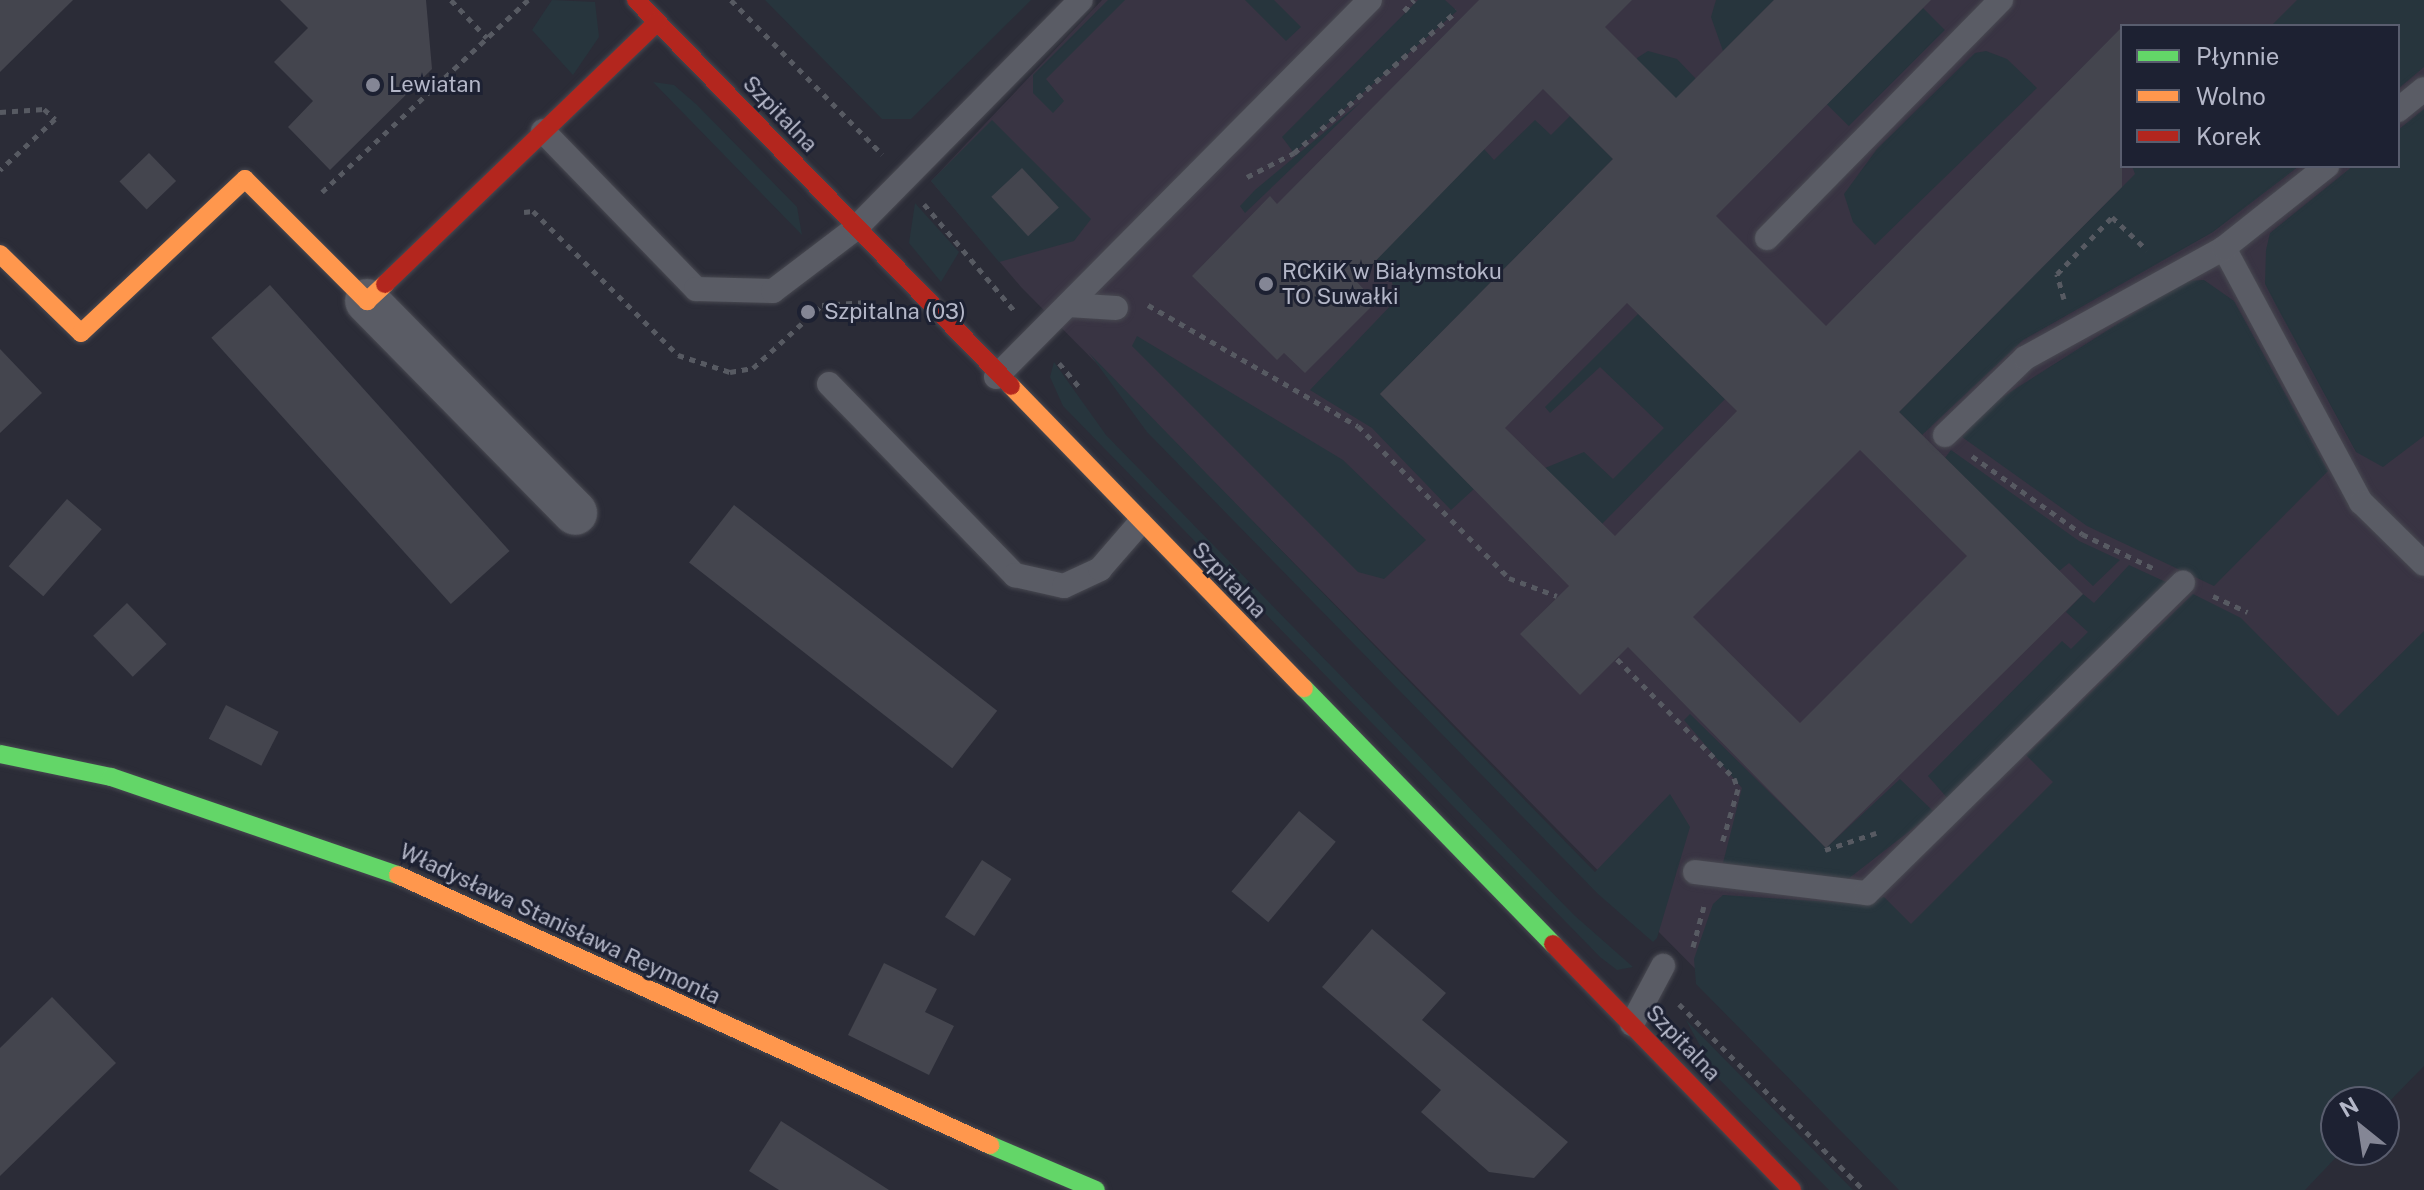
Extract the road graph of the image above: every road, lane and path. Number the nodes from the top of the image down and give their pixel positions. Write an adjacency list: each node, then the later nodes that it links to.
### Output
1 (451, 0): 10 (path)
2 (528, 0): 10 (path)
3 (636, 0): 9 (street, Szpitalna)
4 (731, 0): 17 (path)
5 (1081, 0): 17 (lane)
6 (1370, 0): 29 (lane)
7 (2001, 0): 23 (lane)
8 (1457, 11): 18 (path)
9 (657, 22): 14 (street); 21 (street, Szpitalna)
10 (487, 38): 20 (path)
11 (2424, 89): 12 (lane)
12 (2400, 108)
13 (0, 112): 16 (path)
14 (543, 131): 21 (lane); 27 (street)
15 (2324, 168): 24 (lane)
16 (0, 170)
17 (904, 180): 21 (lane); 32 (path)
18 (1242, 180)
19 (518, 213): 28 (path)
20 (289, 223): 25 (street); 27 (street)
21 (856, 228): 33 (street, Szpitalna)
22 (2124, 228): 31 (path)
23 (1767, 238)
24 (2224, 248): 31 (lane); 39 (lane)
25 (0, 254)
26 (1141, 299): 41 (path)
27 (367, 301): 37 (street)
28 (876, 305)
29 (1068, 305): 30 (lane); 32 (lane)
30 (1116, 308)
31 (2073, 331): 36 (lane)
32 (1036, 335): 33 (lane); 35 (path)
33 (996, 377): 38 (street, Szpitalna)
34 (829, 384): 38 (lane)
35 (1090, 398)
36 (1945, 435): 40 (path)
37 (575, 513)
38 (1140, 523): 50 (street, Szpitalna)
39 (2424, 564)
40 (2183, 583): 42 (path); 47 (lane)
41 (1557, 596)
42 (2248, 612)
43 (1617, 659): 47 (path)
44 (0, 754): 51 (street, Władysława Stanisława Reymonta)
45 (1882, 831): 46 (path)
46 (1813, 852)
47 (1704, 874): 48 (path)
48 (1691, 956)
49 (1661, 975): 50 (lane); 53 (path)
50 (1632, 1024): 52 (street, Szpitalna)
51 (1087, 1189)
52 (1792, 1190)
53 (1864, 1190)

